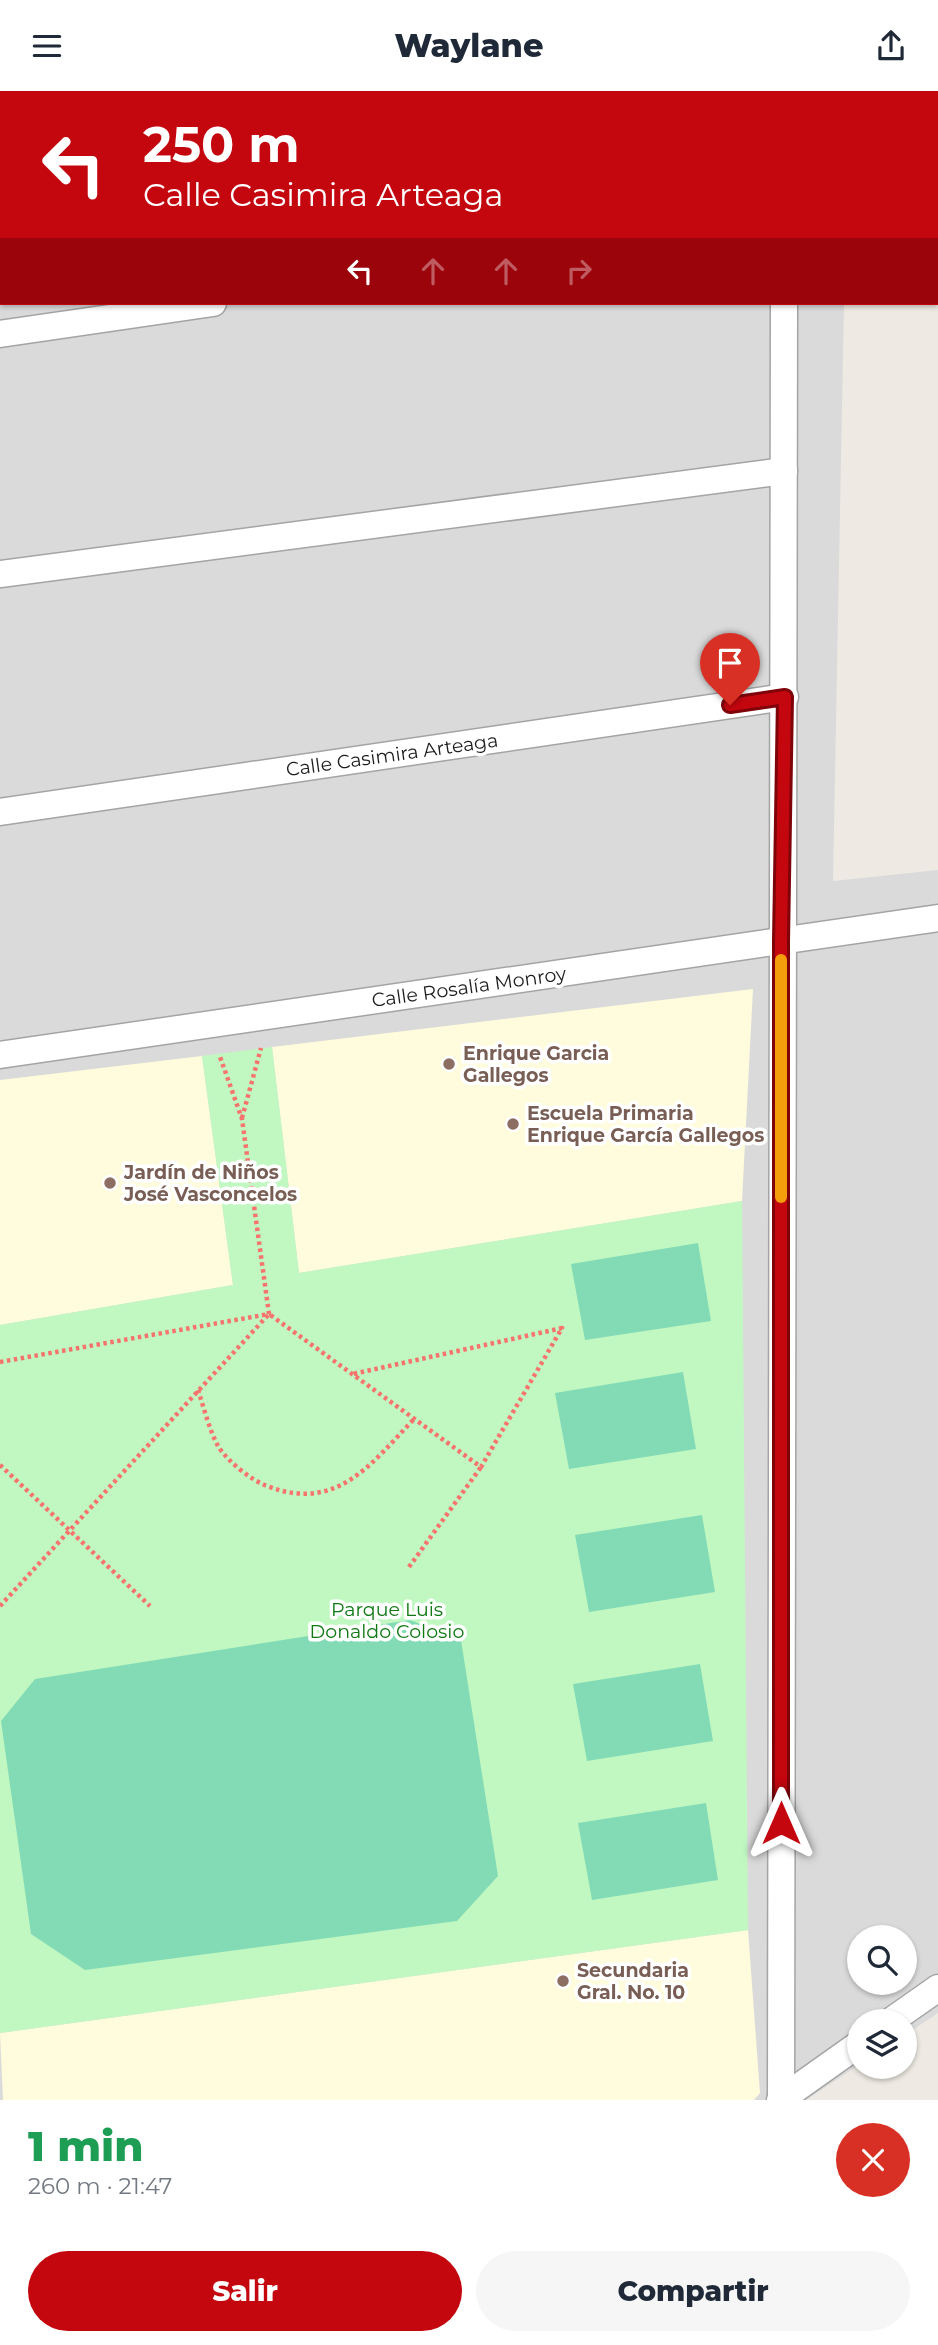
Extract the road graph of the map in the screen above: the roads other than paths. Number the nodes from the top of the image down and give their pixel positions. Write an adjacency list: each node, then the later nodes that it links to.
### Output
1 (199, 305): 3 (street)
2 (784, 305): 4 (street)
3 (0, 334)
4 (784, 471): 5 (street); 6 (street)
5 (0, 574)
6 (785, 697): 7 (street, Calle Casimira Arteaga); 9 (street)
7 (0, 812)
8 (938, 918): 9 (street, Calle Rosalía Monroy)
9 (781, 941): 10 (street, Calle Rosalía Monroy); 14 (street)
10 (0, 1055)
11 (938, 1988): 12 (street)
12 (908, 2009)
13 (847, 2053): 14 (street)
14 (781, 2100)

